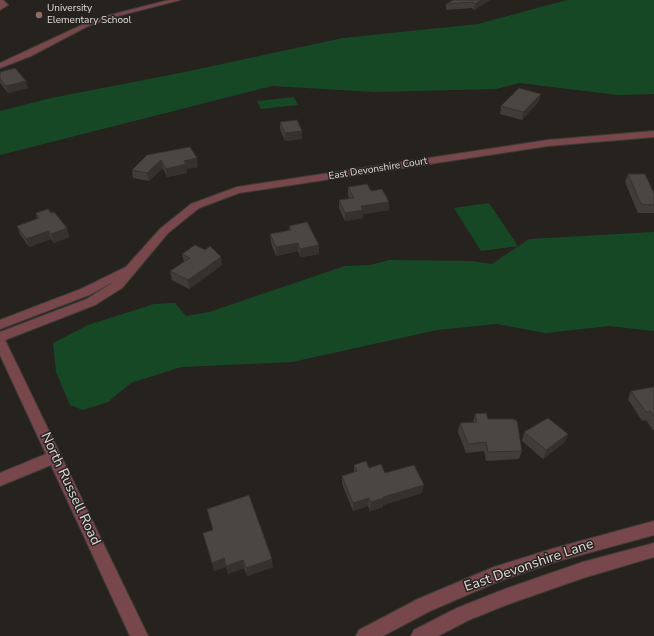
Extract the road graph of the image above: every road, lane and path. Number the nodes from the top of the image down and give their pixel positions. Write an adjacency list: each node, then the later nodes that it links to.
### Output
1 (177, 0): 4 (street)
2 (0, 1): 3 (street)
3 (0, 8)
4 (0, 66)
5 (654, 134): 6 (street, East Devonshire Court)
6 (130, 270): 7 (street, East Devonshire Court); 8 (street, East Devonshire Court)
7 (0, 325)
8 (0, 337)
9 (0, 342): 10 (street, North Russell Road)
10 (54, 457): 11 (street); 14 (street, North Russell Road)
11 (0, 480)
12 (654, 528): 15 (street, East Devonshire Lane)
13 (654, 550): 16 (street, East Devonshire Lane)
14 (140, 636)
15 (365, 636)
16 (420, 636)

